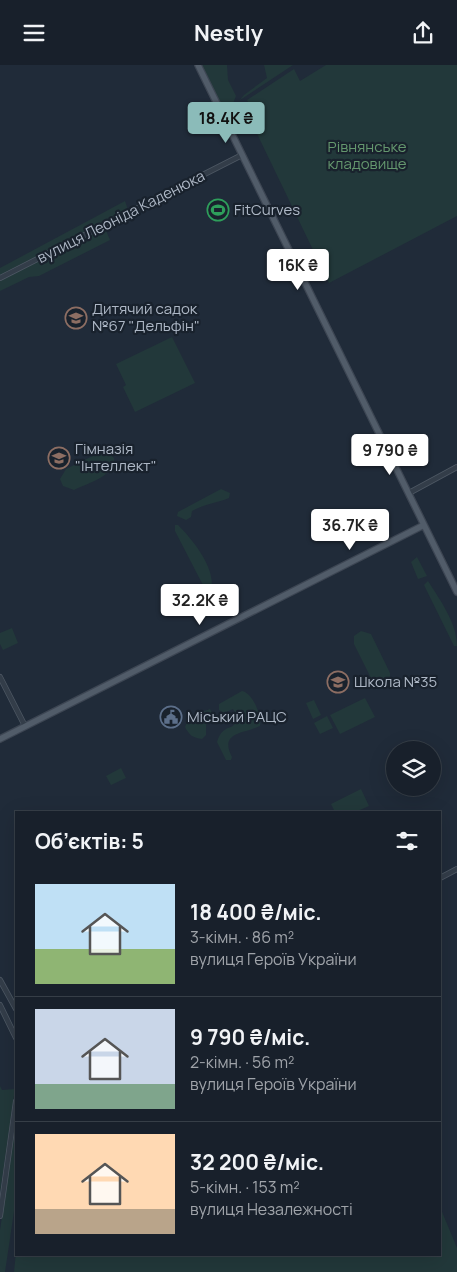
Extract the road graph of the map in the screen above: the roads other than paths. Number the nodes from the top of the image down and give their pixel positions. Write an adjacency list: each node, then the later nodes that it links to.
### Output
1 (198, 65): 2 (main road)
2 (242, 155): 3 (street, вулиця Леоніда Каденюка); 5 (main road)
3 (0, 278)
4 (457, 467): 5 (street)
5 (409, 493): 6 (main road)
6 (424, 525): 7 (main road); 9 (main road)
7 (457, 592)
8 (0, 677): 9 (street)
9 (25, 726): 10 (main road)
10 (0, 739)
11 (457, 869): 12 (street)
12 (441, 877)
13 (0, 980): 15 (street)
14 (0, 1005): 16 (street)
15 (15, 1007)
16 (15, 1036)
17 (15, 1108): 18 (street)
18 (0, 1216)

